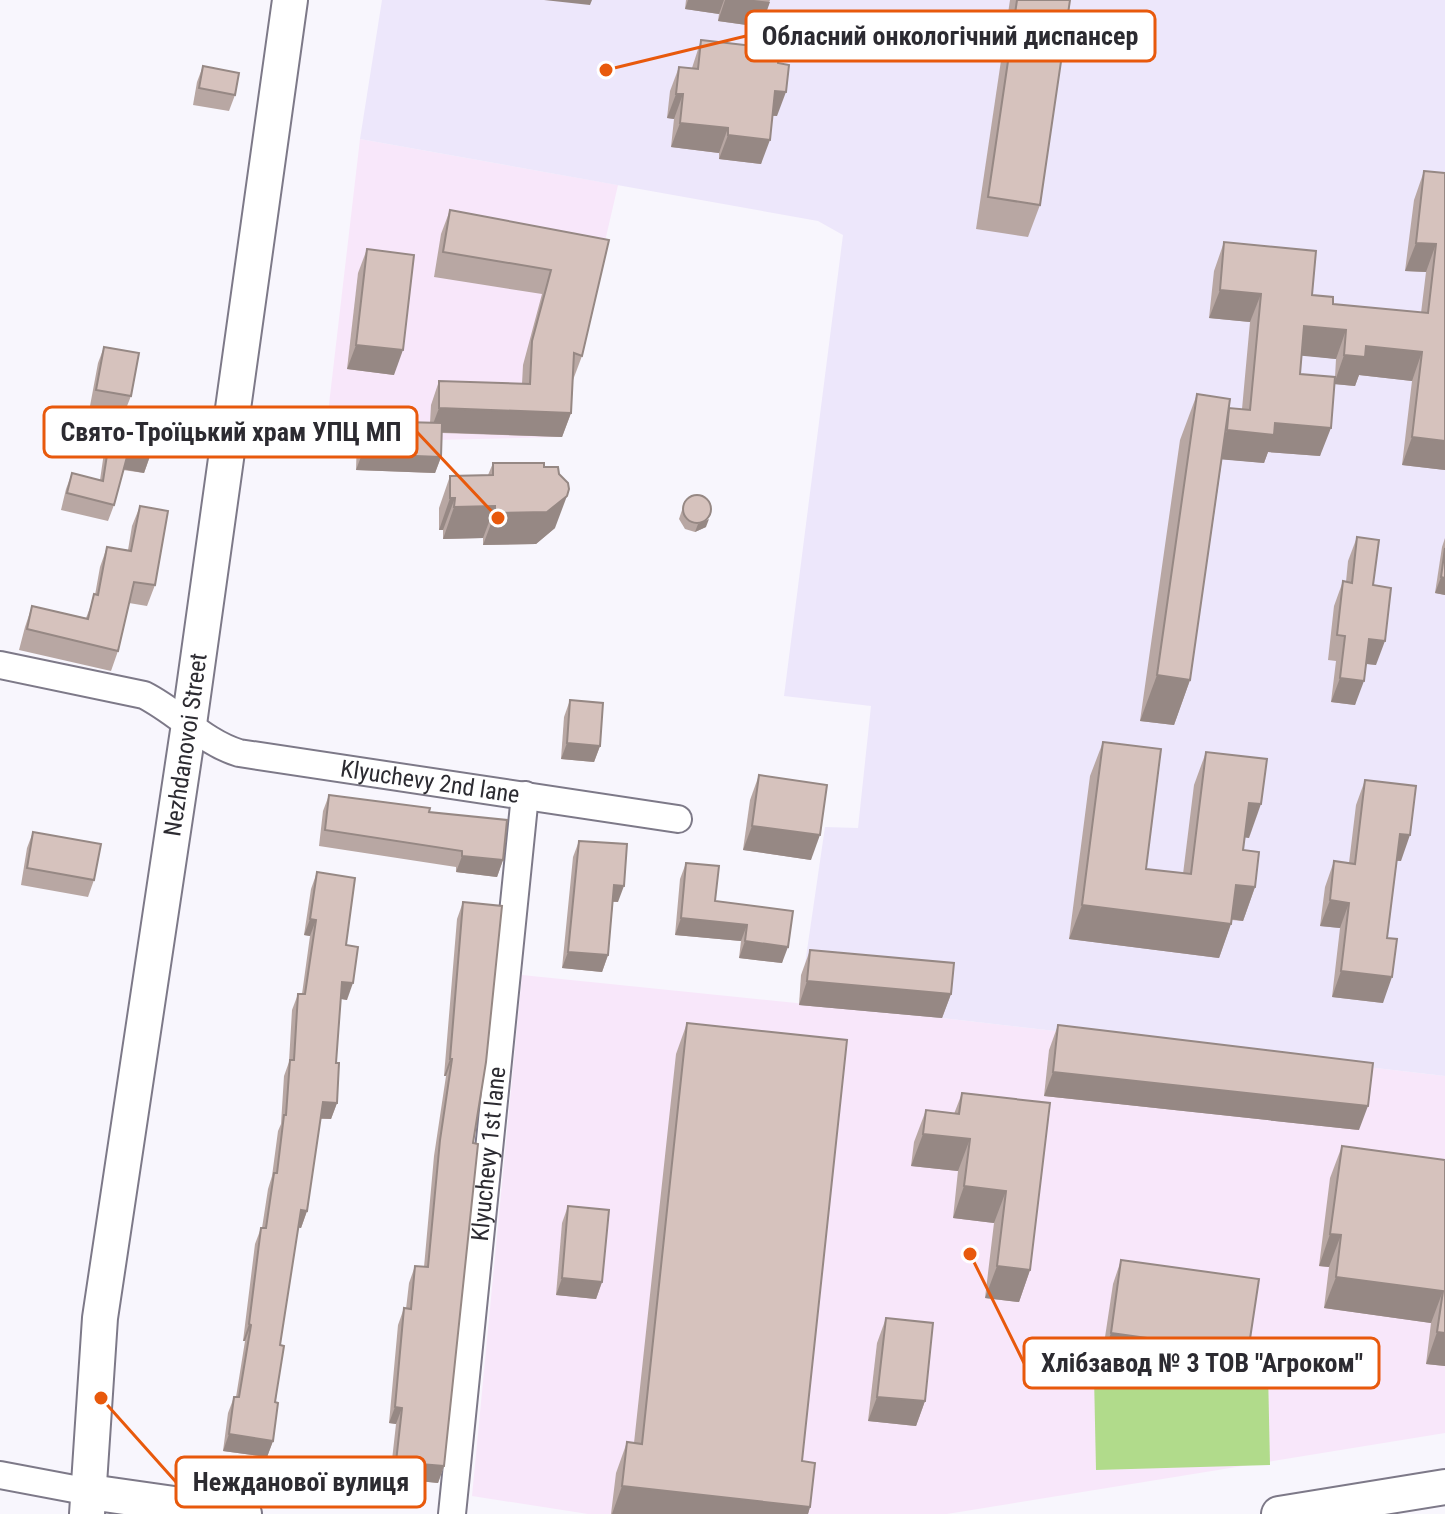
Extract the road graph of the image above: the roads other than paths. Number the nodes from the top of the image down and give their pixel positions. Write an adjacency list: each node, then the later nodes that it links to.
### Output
1 (290, 0): 3 (street, Nezhdanovoi Street)
2 (0, 665): 3 (street, Klyuchevy 2nd lane)
3 (189, 724): 4 (street, Klyuchevy 2nd lane); 8 (street, Nezhdanovoi Street)
4 (525, 795): 5 (street, Klyuchevy 2nd lane); 10 (street, Klyuchevy 1st lane)
5 (678, 819)
6 (0, 1475): 8 (street)
7 (1445, 1487): 11 (street)
8 (88, 1503): 9 (street)
9 (244, 1514)
10 (452, 1514)
11 (1279, 1514)

